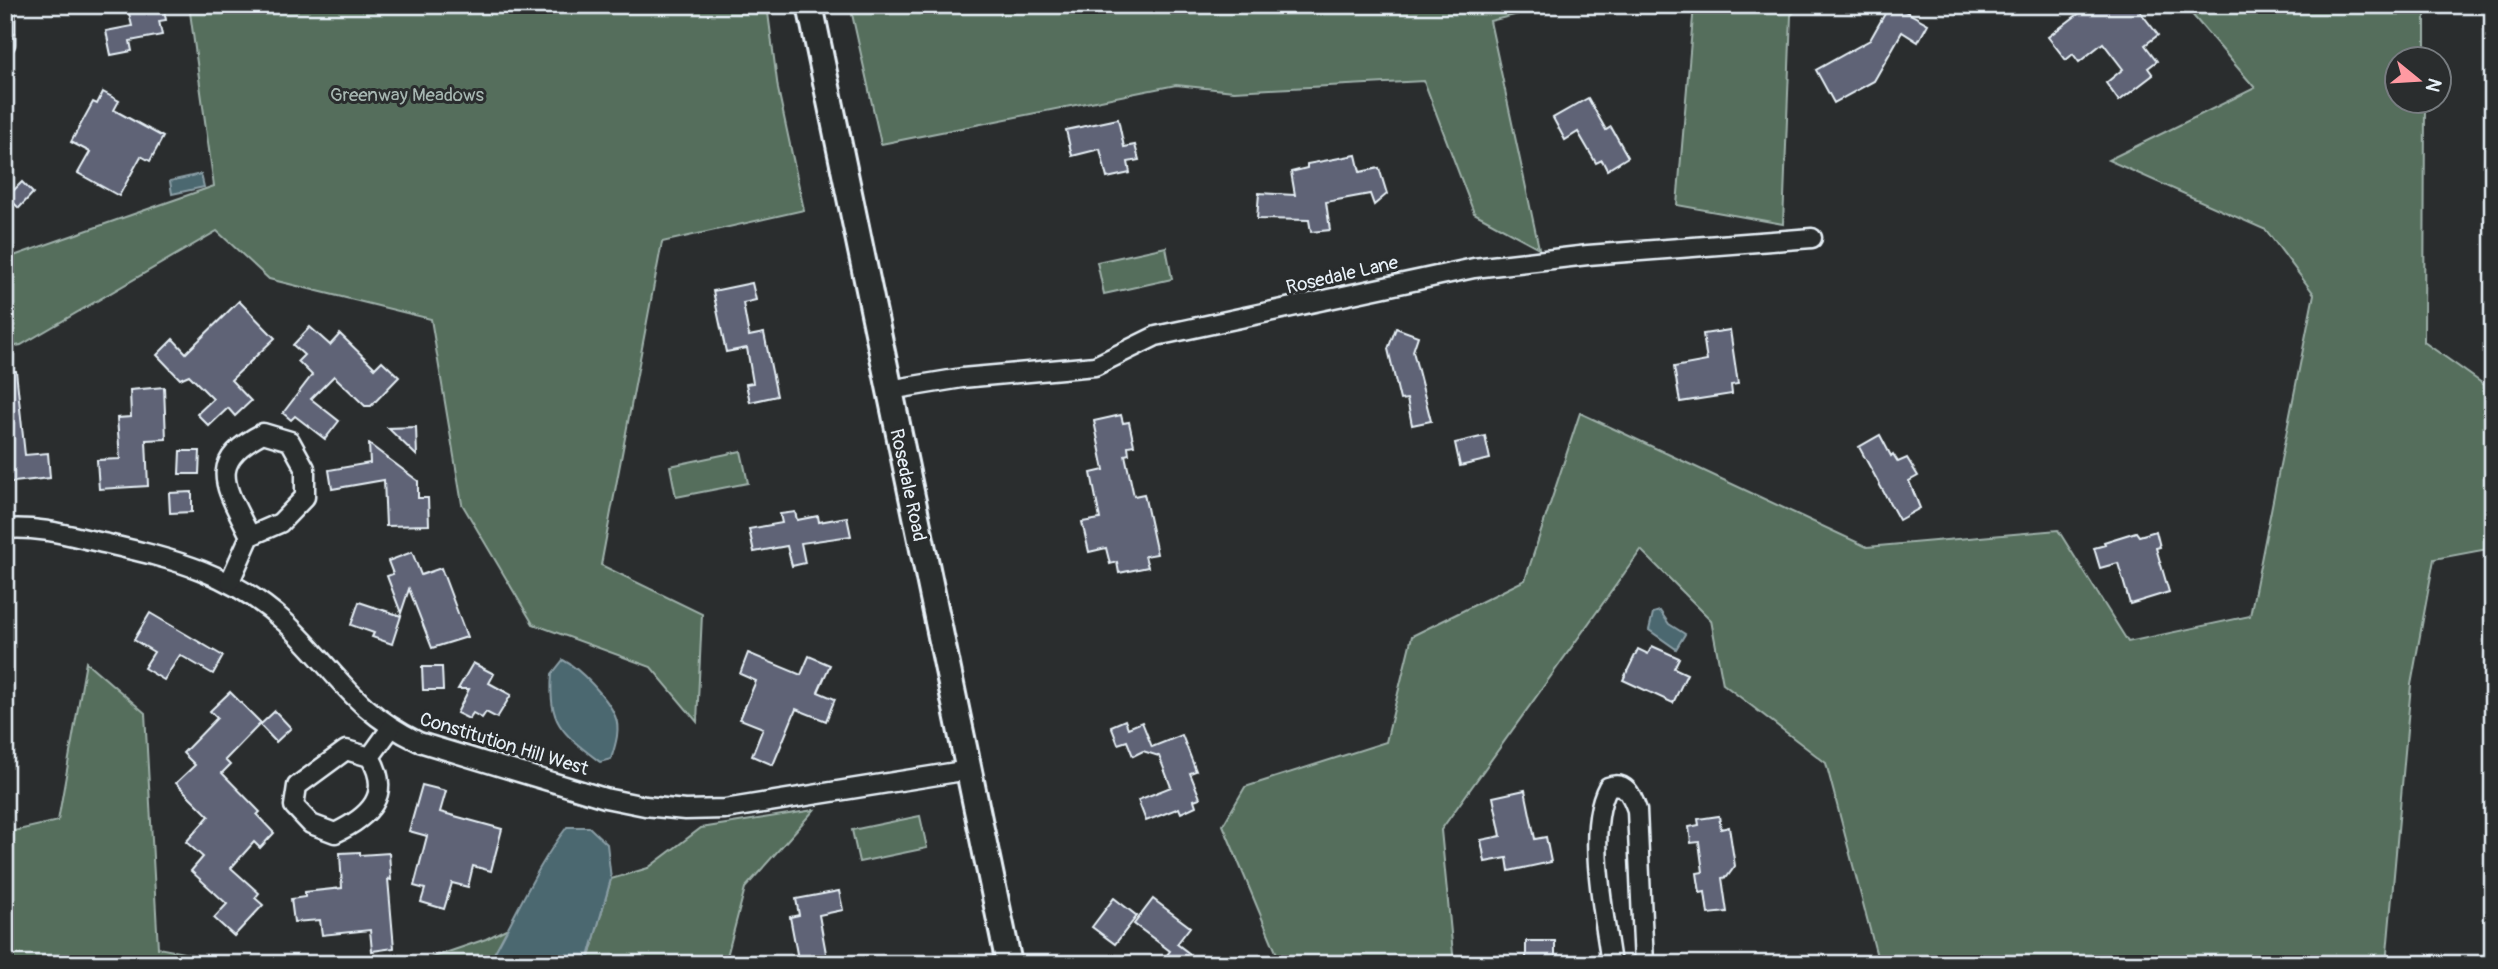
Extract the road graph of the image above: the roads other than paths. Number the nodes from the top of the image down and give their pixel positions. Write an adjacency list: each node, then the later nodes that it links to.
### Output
1 (810, 5): 5 (street, Rosedale Road)
2 (5, 16): 3 (street)
3 (5, 44)
4 (1812, 238): 5 (street, Rosedale Lane)
5 (889, 390): 11 (street, Rosedale Road)
6 (5, 529): 8 (street, Constitution Hill West)
7 (250, 536): 7 (street); 8 (street)
8 (230, 581): 9 (street, Constitution Hill West)
9 (391, 728): 10 (street); 11 (street, Constitution Hill West)
10 (370, 757): 10 (street)
11 (969, 770): 12 (street, Rosedale Road)
12 (1009, 964)
13 (1611, 964): 14 (street)
14 (1644, 964)

